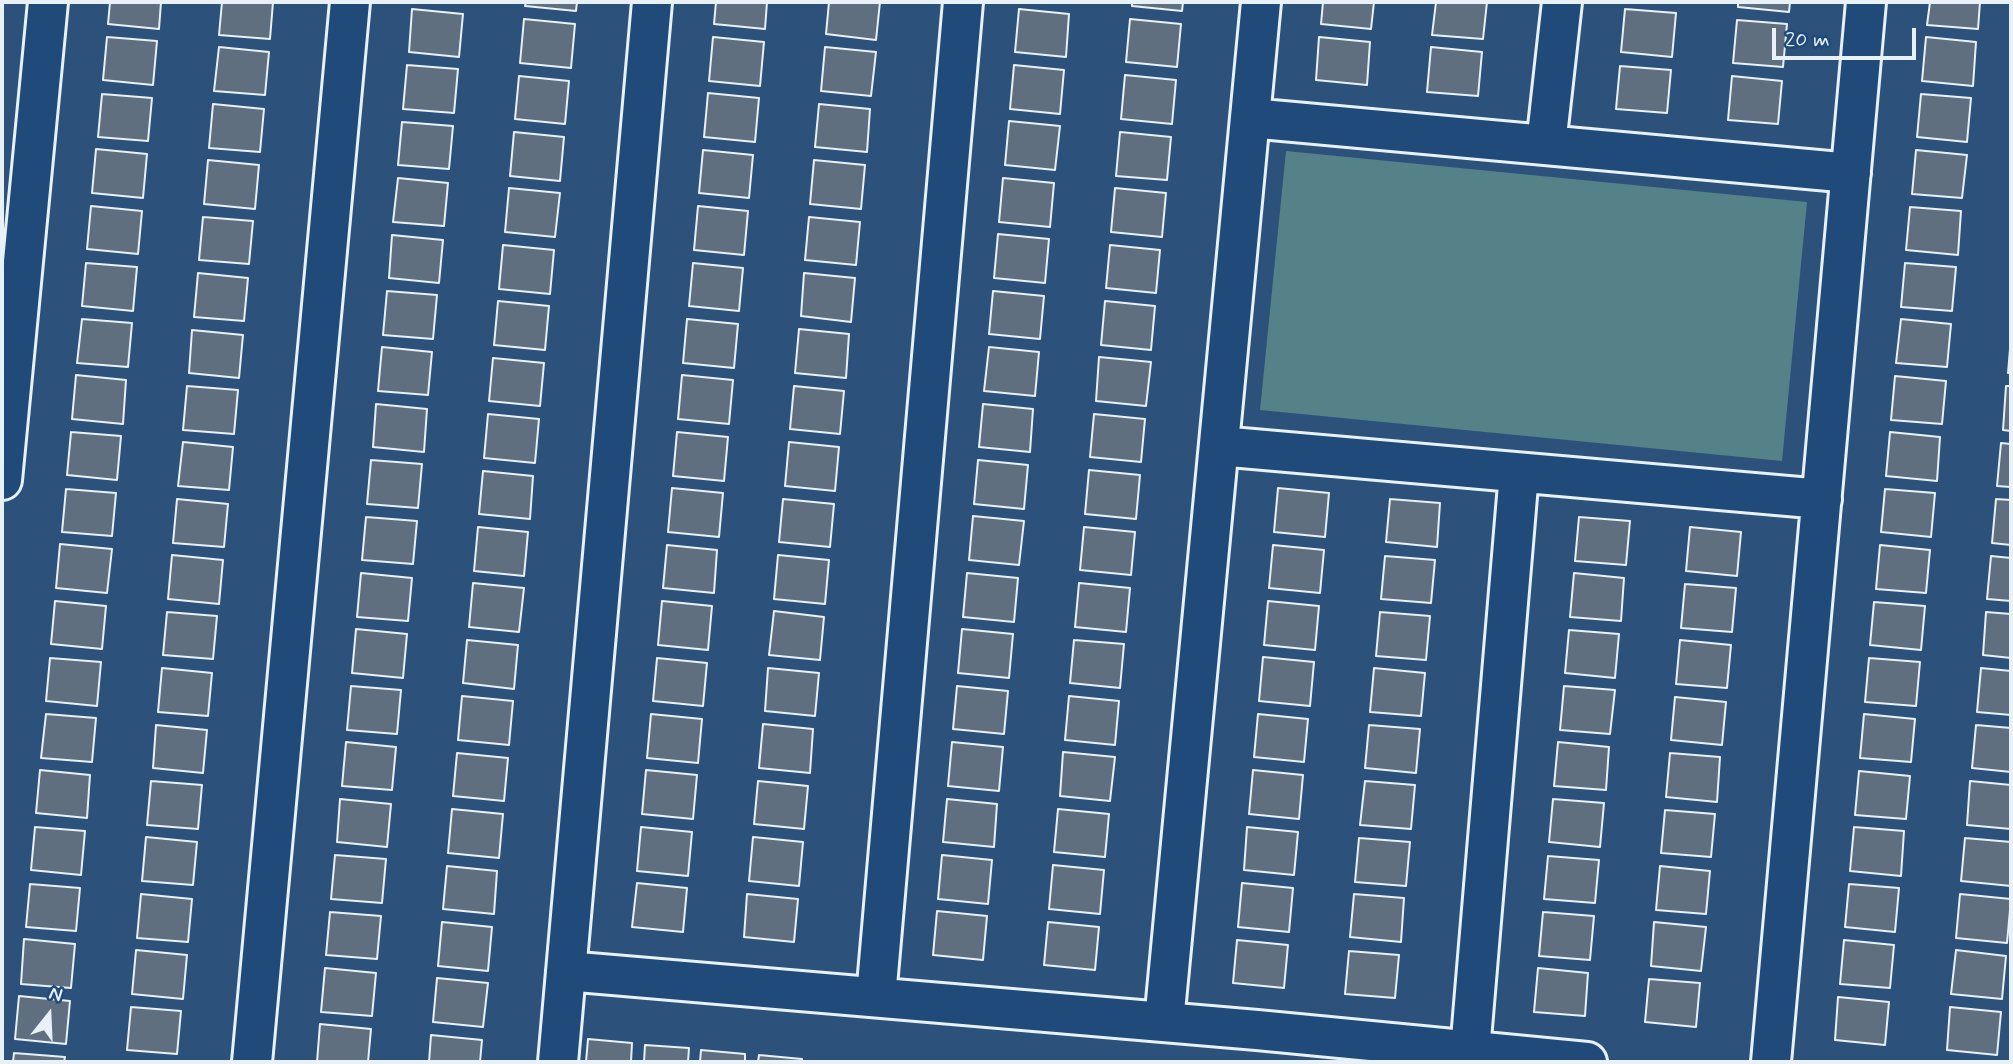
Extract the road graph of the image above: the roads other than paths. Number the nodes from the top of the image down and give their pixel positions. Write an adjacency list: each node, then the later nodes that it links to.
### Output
1 (48, 2): 13 (street)
2 (350, 2): 20 (street)
3 (652, 2): 15 (street)
4 (963, 2): 16 (street)
5 (1261, 2): 8 (street)
6 (1562, 2): 9 (street)
7 (1866, 2): 10 (street)
8 (1250, 118): 9 (street); 11 (street)
9 (1546, 145): 10 (street)
10 (1851, 173): 14 (street)
11 (1219, 446): 12 (street); 17 (street)
12 (1519, 473): 14 (street); 19 (street)
13 (2, 480)
14 (1822, 499): 23 (street)
15 (566, 971): 16 (street); 21 (street)
16 (876, 997): 17 (street)
17 (1164, 1022): 18 (street)
18 (1255, 1046): 19 (street)
19 (1470, 1051): 22 (street)
20 (252, 1062)
21 (558, 1062)
22 (1587, 1062)
23 (1772, 1062)

